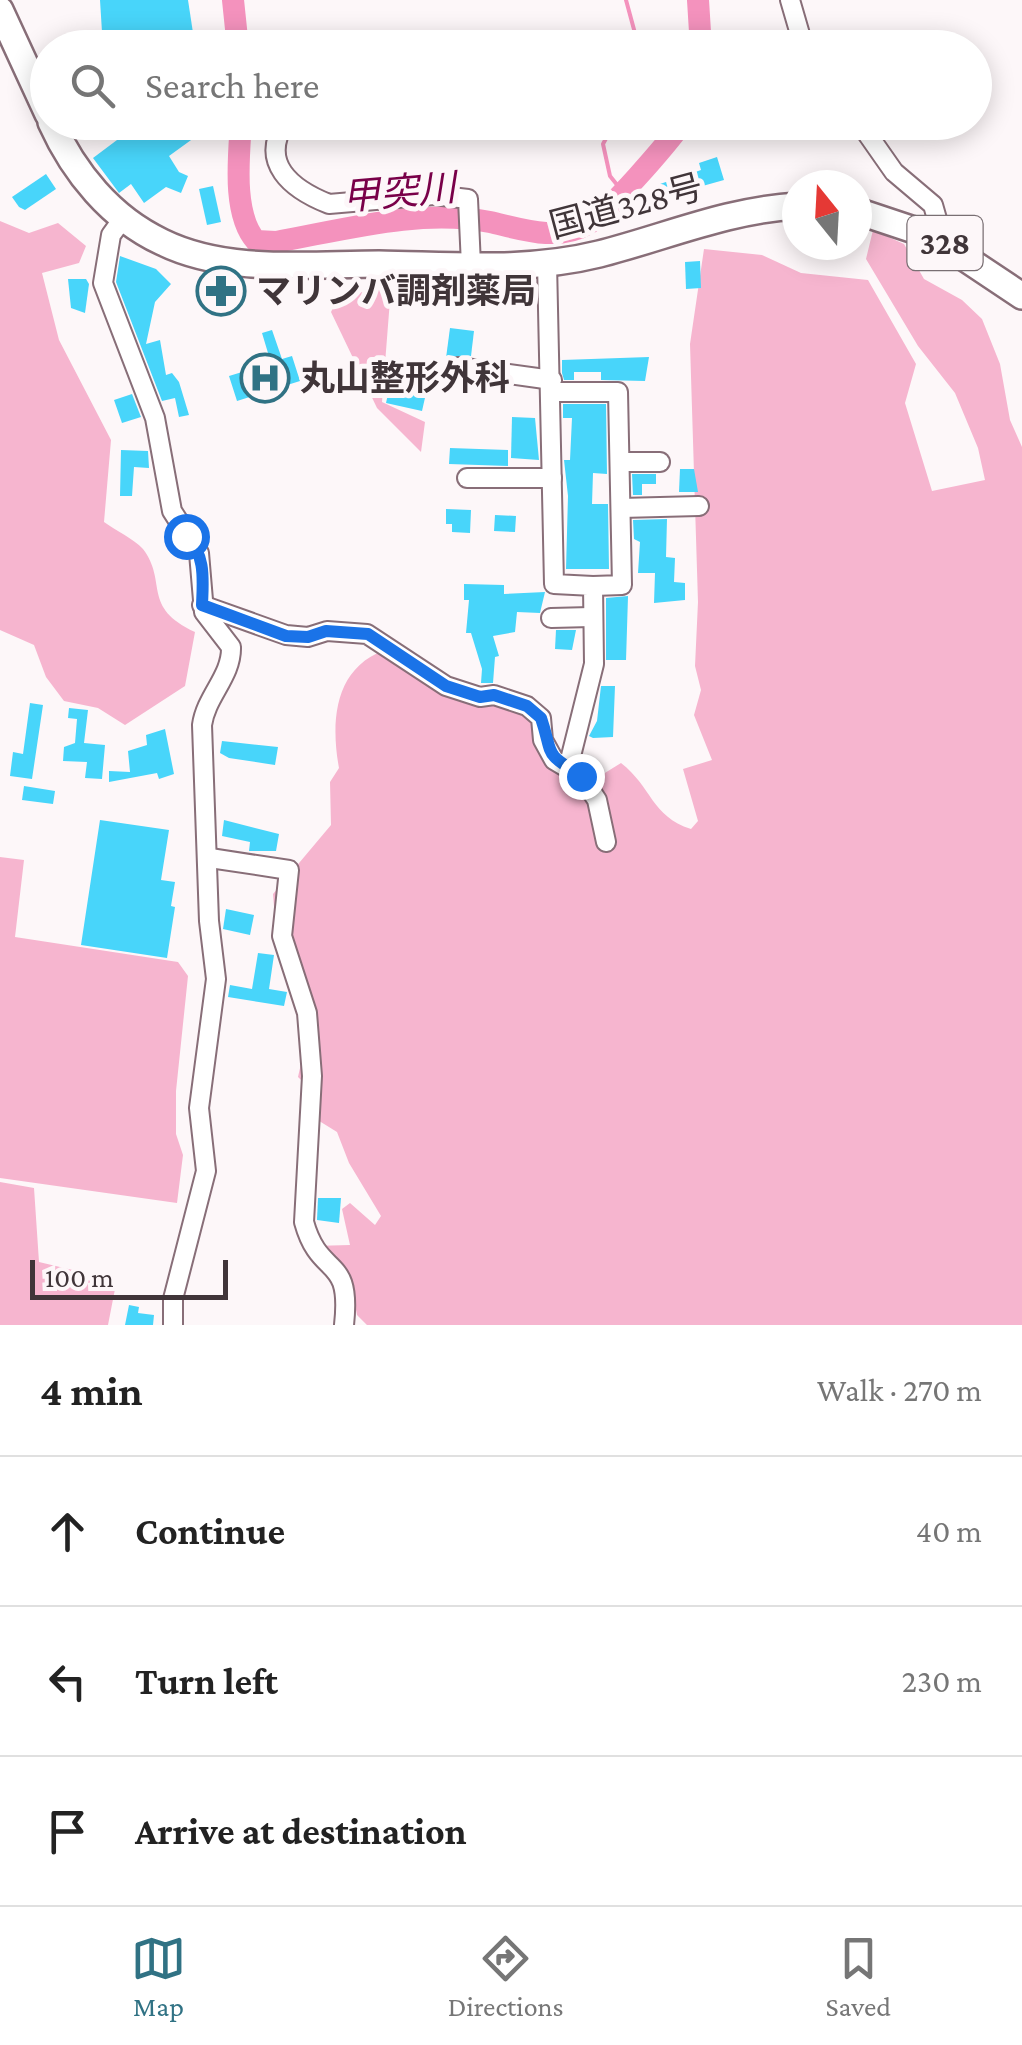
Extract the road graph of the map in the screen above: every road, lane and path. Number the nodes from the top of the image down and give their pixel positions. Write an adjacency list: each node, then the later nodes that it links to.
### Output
1 (790, 0): 3 (street)
2 (0, 10): 4 (highway)
3 (799, 30)
4 (30, 75)
5 (61, 140): 10 (highway, 国道328号)
6 (273, 140): 12 (street)
7 (872, 140): 11 (street)
8 (782, 208): 13 (highway, 国道328号)
9 (872, 217): 11 (highway, 328)
10 (124, 218): 12 (highway, 国道328号); 24 (street)
11 (932, 236): 14 (highway, 328)
12 (471, 260): 13 (highway, 国道328号)
13 (547, 263): 16 (street)
14 (1022, 296)
15 (458, 367): 16 (street)
16 (552, 386): 17 (street); 20 (street)
17 (620, 462): 18 (street); 22 (street)
18 (660, 462)
19 (468, 478): 20 (street)
20 (552, 478): 23 (street)
21 (700, 506): 22 (street)
22 (621, 508): 23 (street)
23 (593, 586): 25 (street)
24 (202, 605): 27 (street); 29 (street)
25 (591, 617): 26 (street); 27 (street)
26 (551, 618)
27 (568, 768): 28 (street)
28 (606, 842)
29 (210, 858): 30 (street); 31 (street)
30 (172, 1325)
31 (344, 1325)

